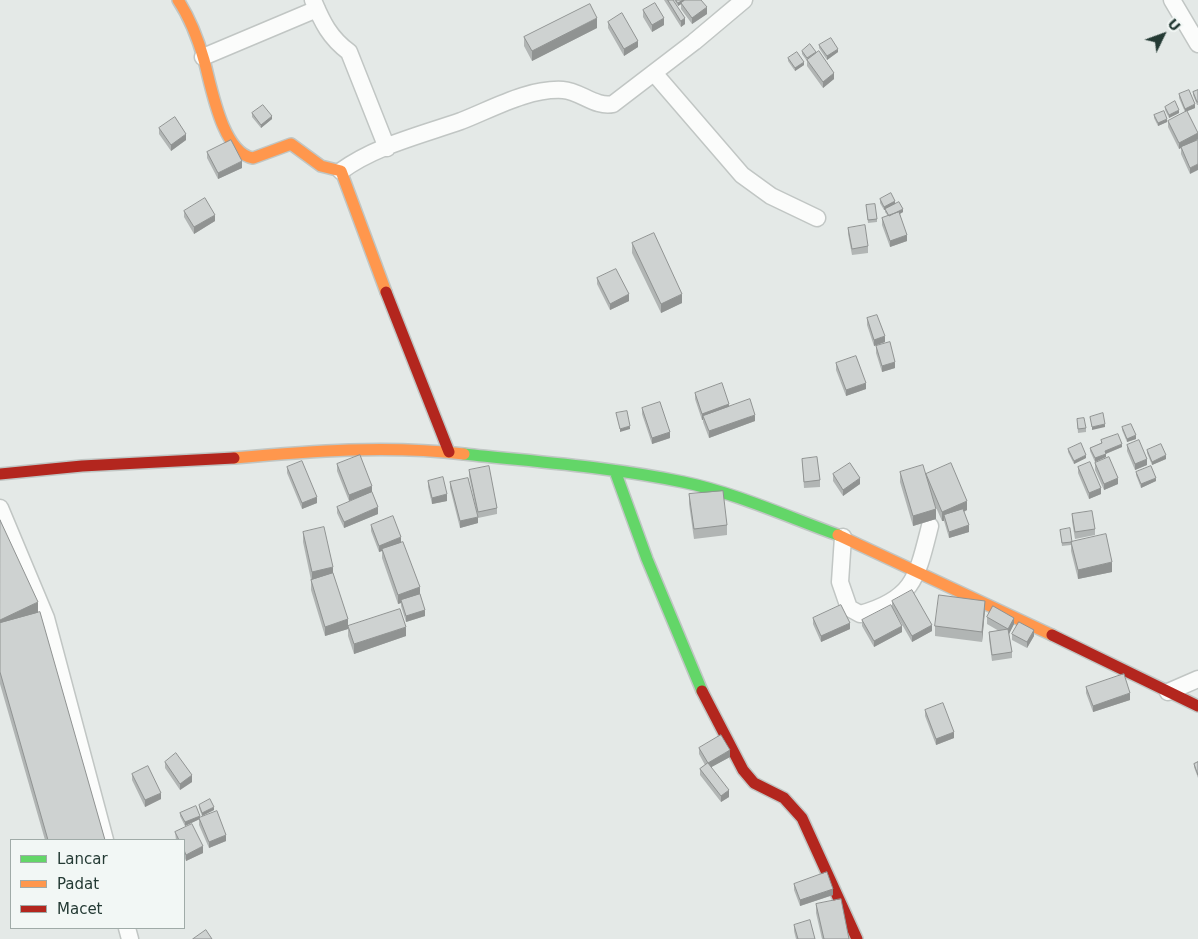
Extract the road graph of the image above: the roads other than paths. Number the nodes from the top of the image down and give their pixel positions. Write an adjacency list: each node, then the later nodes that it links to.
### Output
1 (178, 0): 6 (main road)
2 (744, 0): 7 (street)
3 (1172, 0): 5 (street)
4 (315, 4): 6 (street); 8 (street)
5 (1198, 44)
6 (203, 57): 9 (main road)
7 (654, 73): 8 (street); 10 (street)
8 (387, 148): 9 (street)
9 (341, 171): 11 (main road)
10 (816, 218)
11 (449, 452): 12 (main road); 13 (main road)
12 (615, 471): 16 (main road); 22 (main road)
13 (0, 474)
14 (0, 508): 21 (street)
15 (930, 526): 17 (street)
16 (843, 537): 17 (main road); 17 (street)
17 (917, 570): 19 (main road)
18 (1198, 679): 19 (street)
19 (1168, 692): 20 (main road)
20 (1198, 706)
21 (105, 839)
22 (857, 939)

